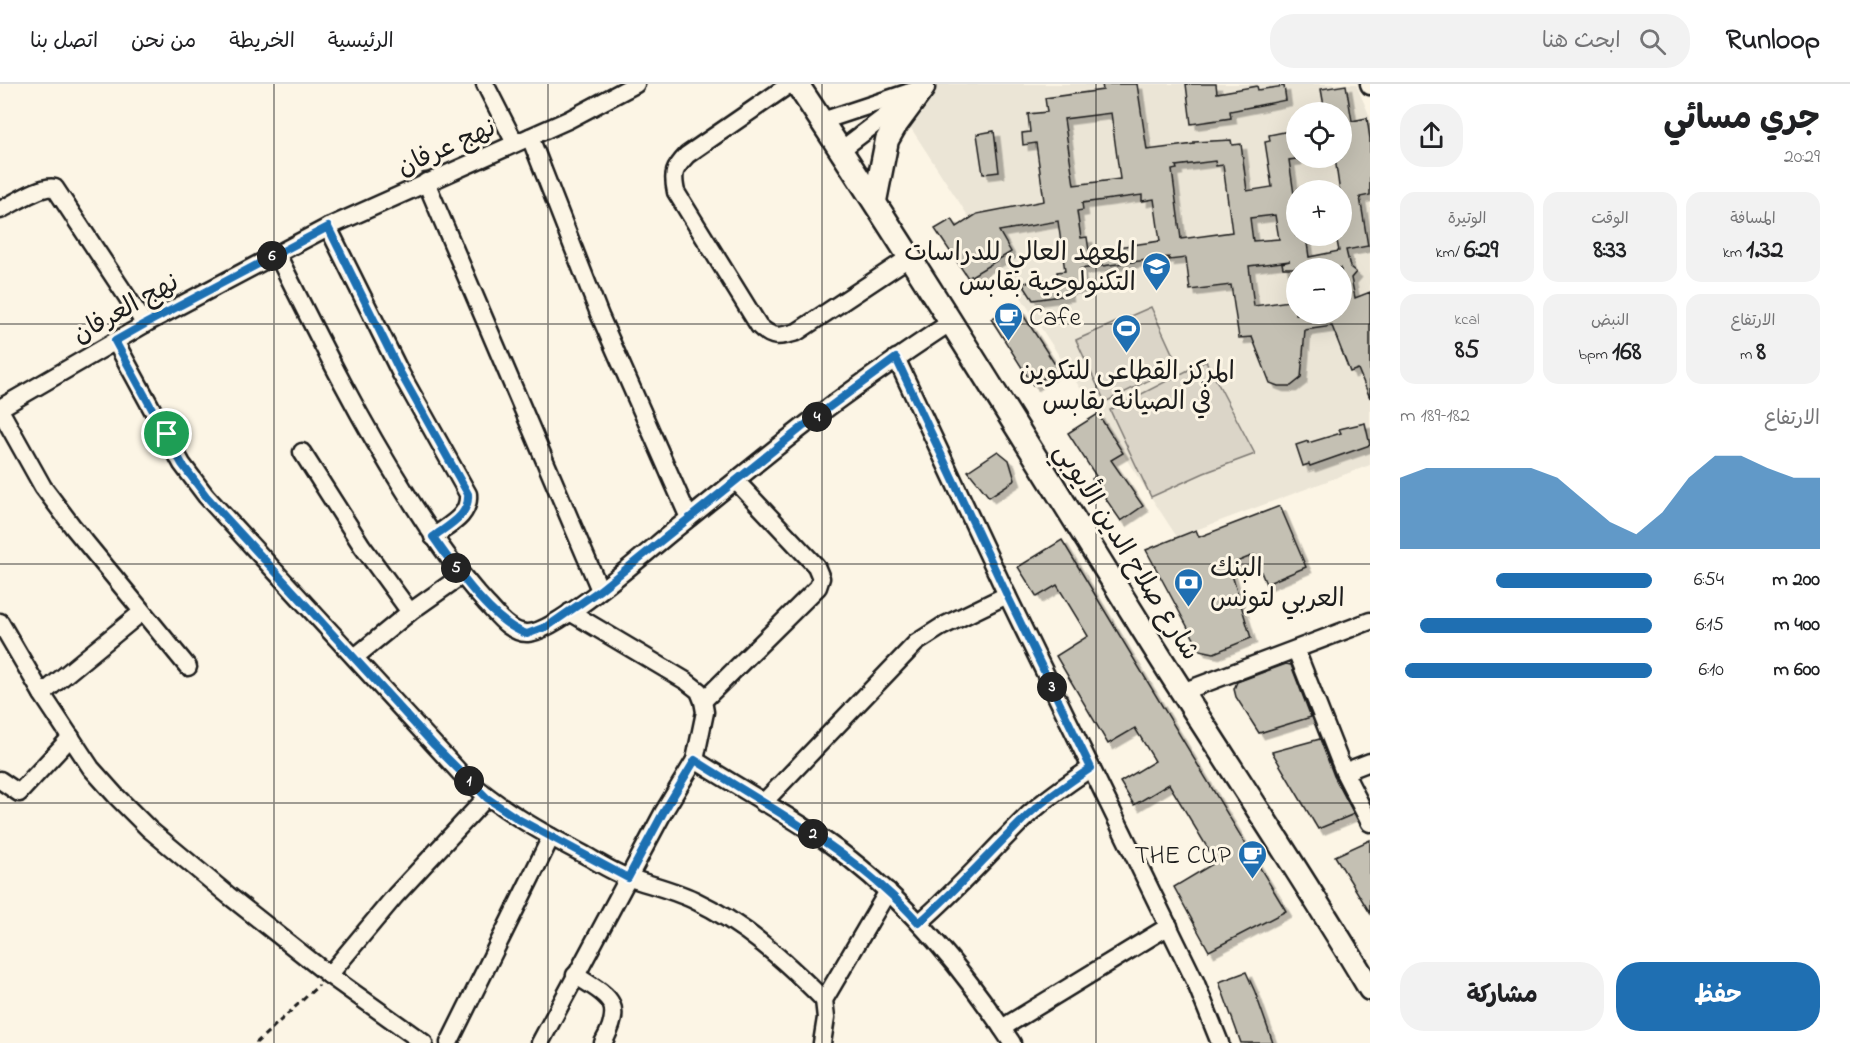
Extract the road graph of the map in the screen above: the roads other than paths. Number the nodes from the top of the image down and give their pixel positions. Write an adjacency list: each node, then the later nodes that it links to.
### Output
1 (484, 84): 7 (street)
2 (636, 84): 7 (street, نهج عرفان)
3 (790, 84): 14 (street)
4 (798, 84): 6 (main road, شارع صلاح الدين الأيوبي)
5 (928, 86): 6 (street); 8 (street); 10 (main road)
6 (822, 121): 8 (main road, شارع صلاح الدين الأيوبي)
7 (522, 140): 9 (street, نهج عرفان); 22 (street)
8 (841, 150): 10 (main road, شارع صلاح الدين الأيوبي)
9 (426, 182): 12 (street, نهج عرفان); 25 (street)
10 (875, 201): 14 (main road, شارع صلاح الدين الأيوبي)
11 (0, 210): 16 (street)
12 (328, 227): 13 (street, نهج عرفان); 23 (street)
13 (277, 254): 16 (street, نهج العرفان); 23 (street)
14 (910, 257): 15 (main road, شارع صلاح الدين الأيوبي)
15 (951, 322): 18 (street); 35 (main road, شارع صلاح الدين الأيوبي)
16 (145, 324): 17 (street, نهج العرفان)
17 (115, 341): 19 (street, نهج العرفان); 33 (street)
18 (896, 358): 21 (street); 26 (street)
19 (0, 409): 27 (street)
20 (302, 452): 28 (street)
21 (736, 481): 22 (street); 37 (street)
22 (689, 518): 25 (street)
23 (433, 537): 24 (street)
24 (461, 576): 28 (street); 29 (street)
25 (600, 590): 29 (street)
26 (1007, 595): 41 (street); 45 (street)
27 (142, 612): 34 (street); 36 (street)
28 (410, 612): 33 (street)
29 (570, 612): 37 (street)
30 (1370, 621): 32 (street)
31 (0, 622): 36 (street)
32 (1296, 650): 35 (street); 42 (street)
33 (355, 657): 44 (street)
34 (188, 667)
35 (1182, 692): 54 (main road, شارع صلاح الدين الأيوبي)
36 (42, 694): 38 (street)
37 (703, 701): 39 (street)
38 (71, 737): 43 (street); 52 (street)
39 (695, 760): 45 (street); 48 (street)
40 (1370, 762): 42 (street)
41 (1091, 768): 50 (street); 51 (street)
42 (1344, 772): 46 (street)
43 (0, 780)
44 (487, 798): 47 (street); 52 (street)
45 (763, 803): 49 (street)
46 (1370, 823)
47 (551, 837): 48 (street); 58 (street)
48 (628, 878): 53 (street); 55 (street)
49 (888, 891): 50 (street); 55 (street)
50 (919, 923): 56 (street)
51 (1169, 926): 56 (street); 63 (street)
52 (329, 975): 57 (street)
53 (575, 975): 59 (street); 60 (street)
54 (1370, 989)
55 (824, 1000): 61 (street)
56 (1002, 1028): 62 (street)
57 (424, 1043)
58 (449, 1043)
59 (540, 1043)
60 (603, 1043)
61 (822, 1043)
62 (1012, 1043)
63 (1220, 1043)

